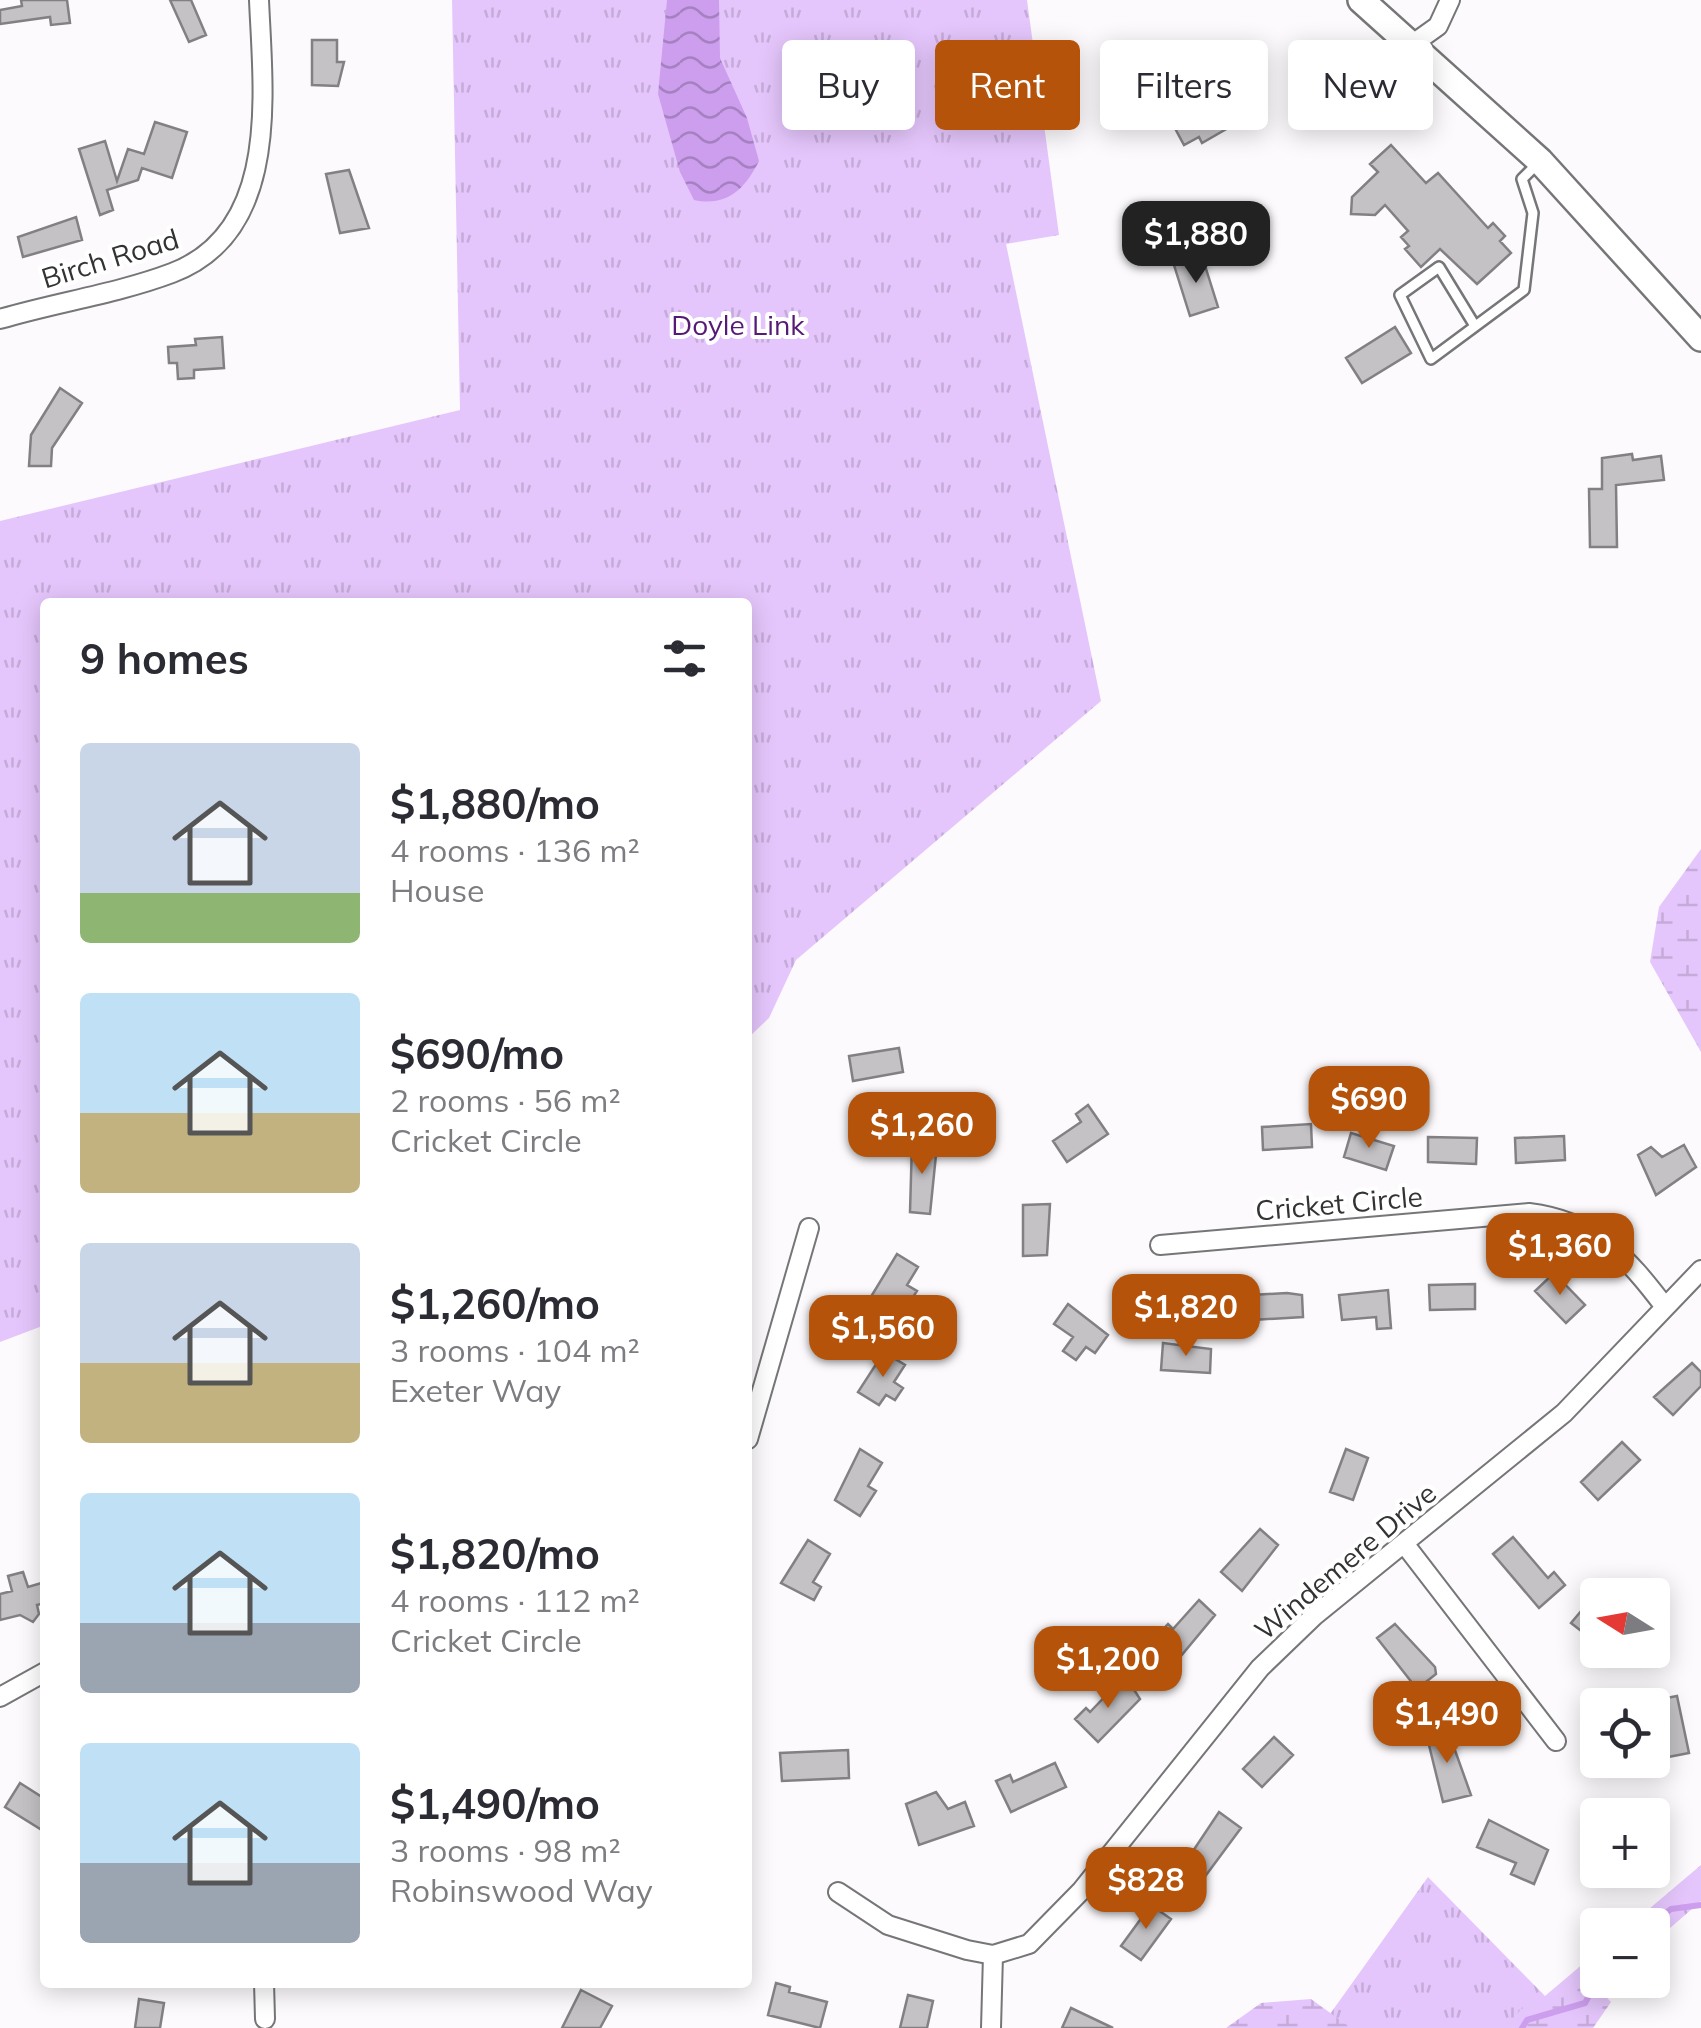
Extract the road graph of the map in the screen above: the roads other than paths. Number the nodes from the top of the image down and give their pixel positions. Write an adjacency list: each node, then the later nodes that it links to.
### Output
1 (259, 0): 8 (street, Birch Road)
2 (1361, 0): 4 (main road)
3 (1450, 0): 5 (street)
4 (1404, 40)
5 (1418, 40)
6 (1433, 66): 7 (main road)
7 (1540, 161): 9 (lane); 10 (main road)
8 (0, 319)
9 (1475, 326): 9 (lane)
10 (1701, 338)
11 (809, 1228): 15 (street)
12 (1160, 1245): 14 (street, Cricket Circle)
13 (1701, 1270): 14 (street, Windemere Drive)
14 (1665, 1308): 16 (street, Windemere Drive)
15 (752, 1425)
16 (1406, 1546): 19 (street); 21 (street, Windemere Drive)
17 (40, 1675): 18 (street)
18 (0, 1697)
19 (1556, 1741)
20 (838, 1892): 21 (street)
21 (993, 1955): 24 (street)
22 (264, 1988): 23 (street)
23 (265, 2019)
24 (991, 2028)

